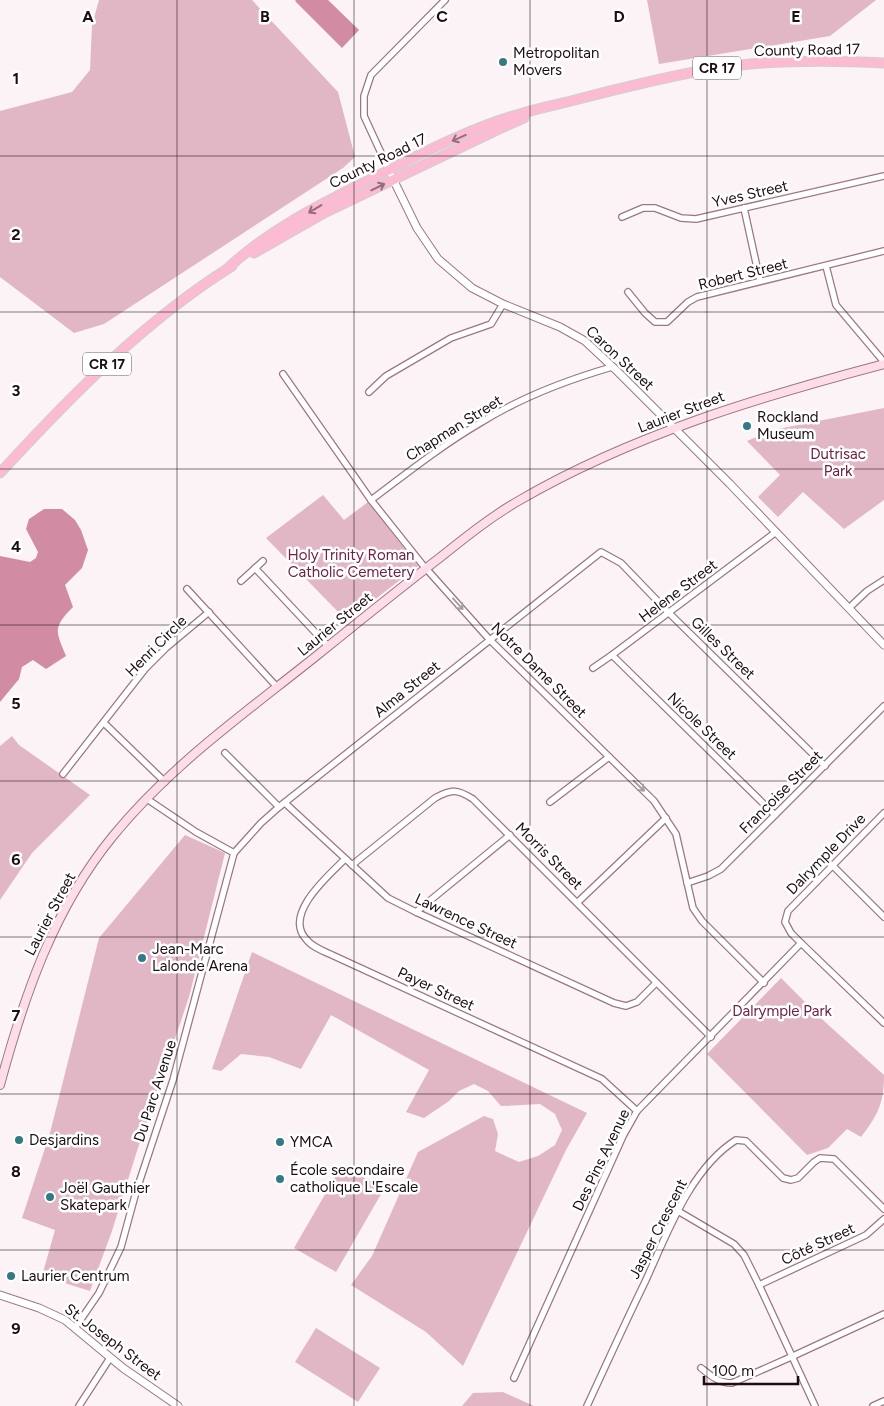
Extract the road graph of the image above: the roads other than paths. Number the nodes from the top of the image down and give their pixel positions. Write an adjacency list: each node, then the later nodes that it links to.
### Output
1 (445, 0): 4 (street)
2 (884, 63): 3 (main road, County Road 17 / CR 17)
3 (555, 106): 4 (main road, County Road 17 / CR 17, one-way to 4); 6 (main road, County Road 17 / CR 17)
4 (389, 170): 6 (street); 11 (main road, County Road 17 / CR 17, one-way to 11)
5 (884, 176): 7 (street, Yves Street)
6 (394, 179): 11 (main road, County Road 17 / CR 17, one-way to 6); 14 (street, Caron Street)
7 (744, 208): 8 (street, Yves Street); 12 (street)
8 (622, 217)
9 (884, 251): 10 (street, Robert Street)
10 (826, 266): 12 (street, Robert Street); 15 (street)
11 (227, 269): 20 (main road, County Road 17 / CR 17)
12 (760, 281): 13 (street, Robert Street)
13 (628, 292)
14 (503, 304): 16 (street, Caron Street); 18 (street)
15 (884, 363): 19 (main road, Laurier Street)
16 (612, 367): 19 (street, Caron Street); 21 (street, Chapman Street)
17 (283, 374): 21 (street, Notre Dame Street)
18 (369, 392)
19 (674, 429): 22 (street, Caron Street); 26 (main road, Laurier Street)
20 (0, 473)
21 (371, 500): 26 (street, Notre Dame Street)
22 (776, 532): 30 (street, Caron Street); 32 (street, Helene Street)
23 (601, 552): 32 (street, Gilles Street); 33 (street, Alma Street)
24 (263, 561): 25 (street)
25 (255, 568): 28 (street); 35 (street)
26 (426, 569): 33 (street, Notre Dame Street, one-way to 33); 35 (main road, Laurier Street)
27 (884, 580): 30 (street)
28 (241, 581)
29 (188, 589): 31 (street, Henri Circle)
30 (848, 608): 34 (street, Caron Street)
31 (209, 612): 38 (street, Henri Circle); 40 (street, Henri Circle)
32 (669, 613): 36 (street, Helene Street); 43 (street, Gilles Street)
33 (489, 639): 42 (street, Notre Dame Street); 48 (street, Alma Street)
34 (884, 645)
35 (328, 646): 38 (main road, Laurier Street)
36 (612, 655): 37 (street, Helene Street); 51 (street, Nicole Street)
37 (593, 668)
38 (277, 687): 45 (main road, Laurier Street)
39 (884, 706): 43 (street, Francoise Street)
40 (104, 723): 44 (street, Henri Circle); 45 (street)
41 (225, 753): 49 (street)
42 (609, 757): 47 (street); 52 (street, Notre Dame Street, one-way to 52)
43 (825, 766): 51 (street, Francoise Street)
44 (63, 774)
45 (165, 782): 46 (main road, Laurier Street)
46 (147, 799): 54 (street); 67 (main road, Laurier Street)
47 (550, 802)
48 (285, 803): 49 (street, Alma Street); 55 (street, Lawrence Street)
49 (279, 807): 54 (street, Alma Street)
50 (884, 813): 57 (street, Dalrymple Drive)
51 (775, 815): 58 (street, Francoise Street)
52 (666, 818): 58 (street, Notre Dame Street); 59 (street)
53 (510, 836): 56 (street, Morris Street); 59 (street, Morris Street); 60 (street)
54 (234, 853): 75 (street, Du Parc Avenue)
55 (345, 859): 56 (street, Lawrence Street); 68 (street, Payer Street)
56 (352, 865): 60 (street, Lawrence Street)
57 (832, 865): 61 (street); 62 (street, Dalrymple Drive)
58 (687, 883): 64 (street, Notre Dame Street)
59 (578, 902): 63 (street, Morris Street)
60 (416, 912): 63 (street, Lawrence Street)
61 (884, 917)
62 (801, 943): 64 (street, Des Pins Avenue); 65 (street, Dalrymple Drive)
63 (656, 983): 66 (street, Morris Street)
64 (764, 983): 66 (street, Des Pins Avenue)
65 (884, 1023)
66 (711, 1037): 68 (street, Des Pins Avenue)
67 (0, 1085)
68 (637, 1112): 79 (street, Des Pins Avenue)
69 (884, 1209): 70 (street, Jasper Crescent)
70 (678, 1211): 72 (street); 83 (street, Jasper Crescent)
71 (884, 1219): 72 (street, Côté Street)
72 (759, 1285): 76 (street)
73 (0, 1295): 75 (street, St. Joseph Street)
74 (884, 1314): 76 (street)
75 (76, 1328): 77 (street, St. Joseph Street)
76 (791, 1357): 78 (street); 84 (street)
77 (110, 1358): 81 (street); 82 (street, St. Joseph Street)
78 (701, 1368)
79 (514, 1378)
80 (884, 1401): 85 (street)
81 (78, 1406)
82 (177, 1406)
83 (587, 1406)
84 (815, 1406)
85 (873, 1406)

